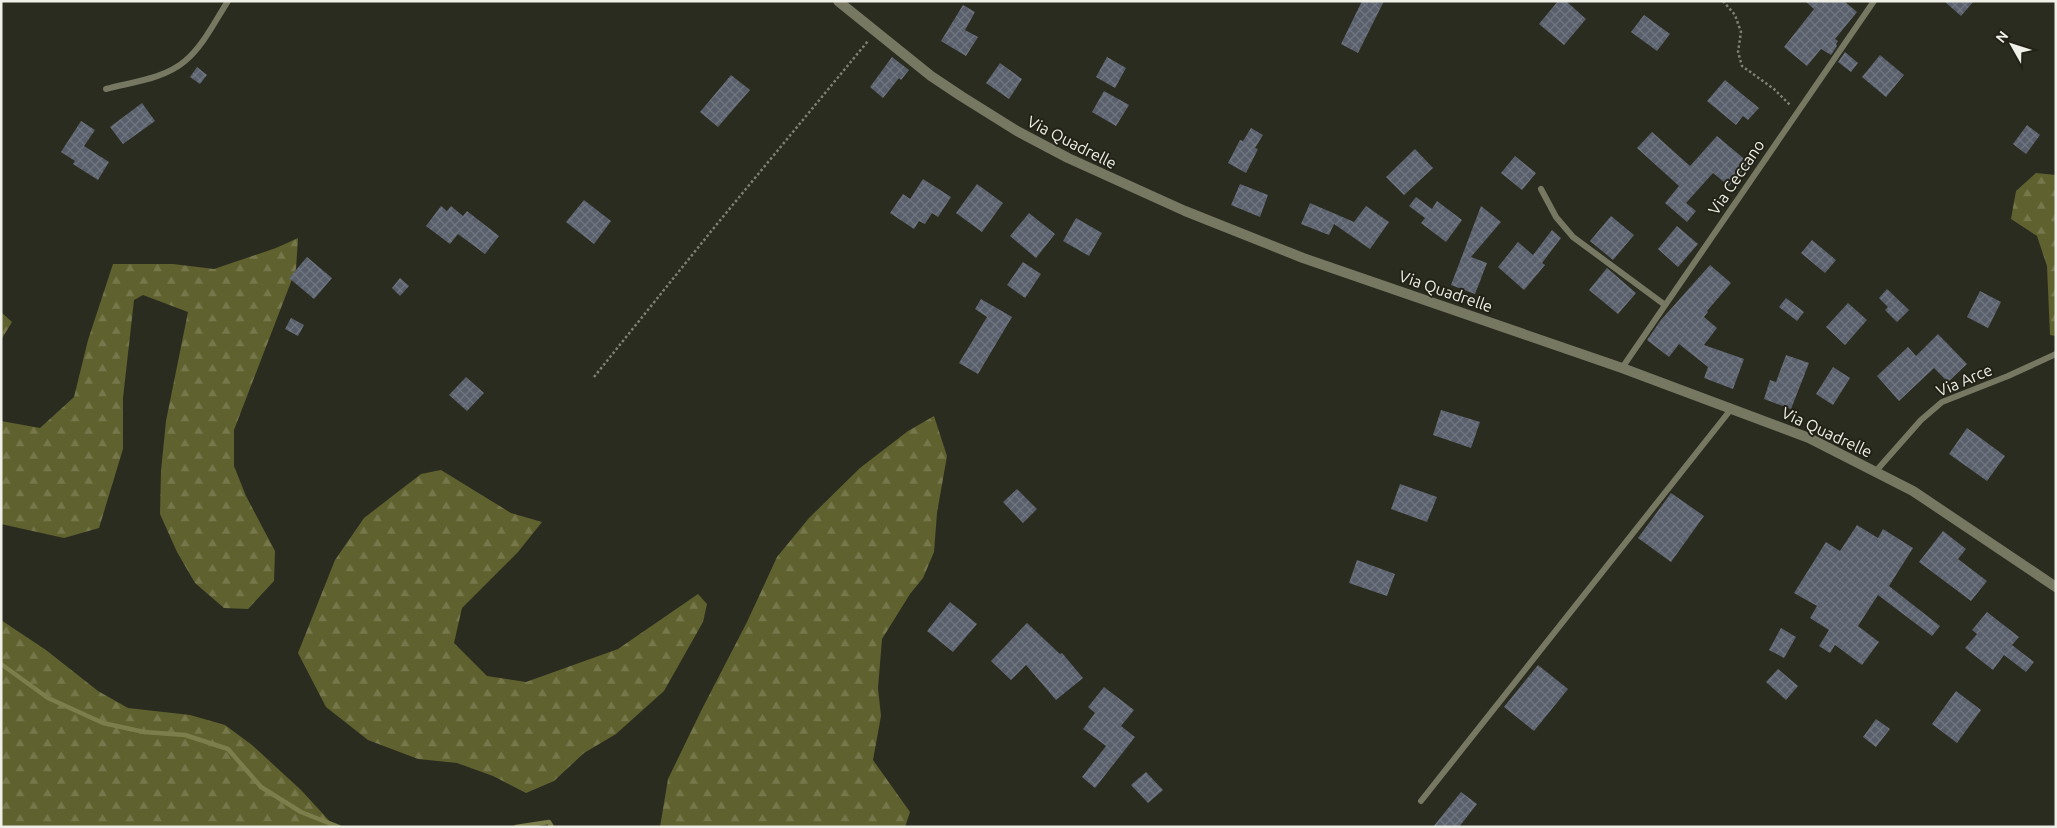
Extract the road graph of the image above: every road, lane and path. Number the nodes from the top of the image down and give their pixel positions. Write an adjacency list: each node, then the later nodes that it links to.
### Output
1 (228, 1): 6 (lane)
2 (838, 1): 5 (street, Via Quadrelle)
3 (1723, 1): 7 (path)
4 (1874, 1): 7 (lane, Via Ceccano)
5 (875, 32): 11 (street, Via Quadrelle); 12 (path)
6 (106, 89)
7 (1796, 112): 9 (lane, Via Ceccano)
8 (1541, 189): 9 (lane)
9 (1665, 305): 11 (lane, Via Ceccano)
10 (2056, 354): 14 (lane, Via Arce)
11 (1622, 368): 13 (street, Via Quadrelle)
12 (594, 377)
13 (1732, 408): 14 (street, Via Quadrelle); 16 (lane)
14 (1876, 471): 15 (street, Via Quadrelle)
15 (2056, 587)
16 (1421, 801)

